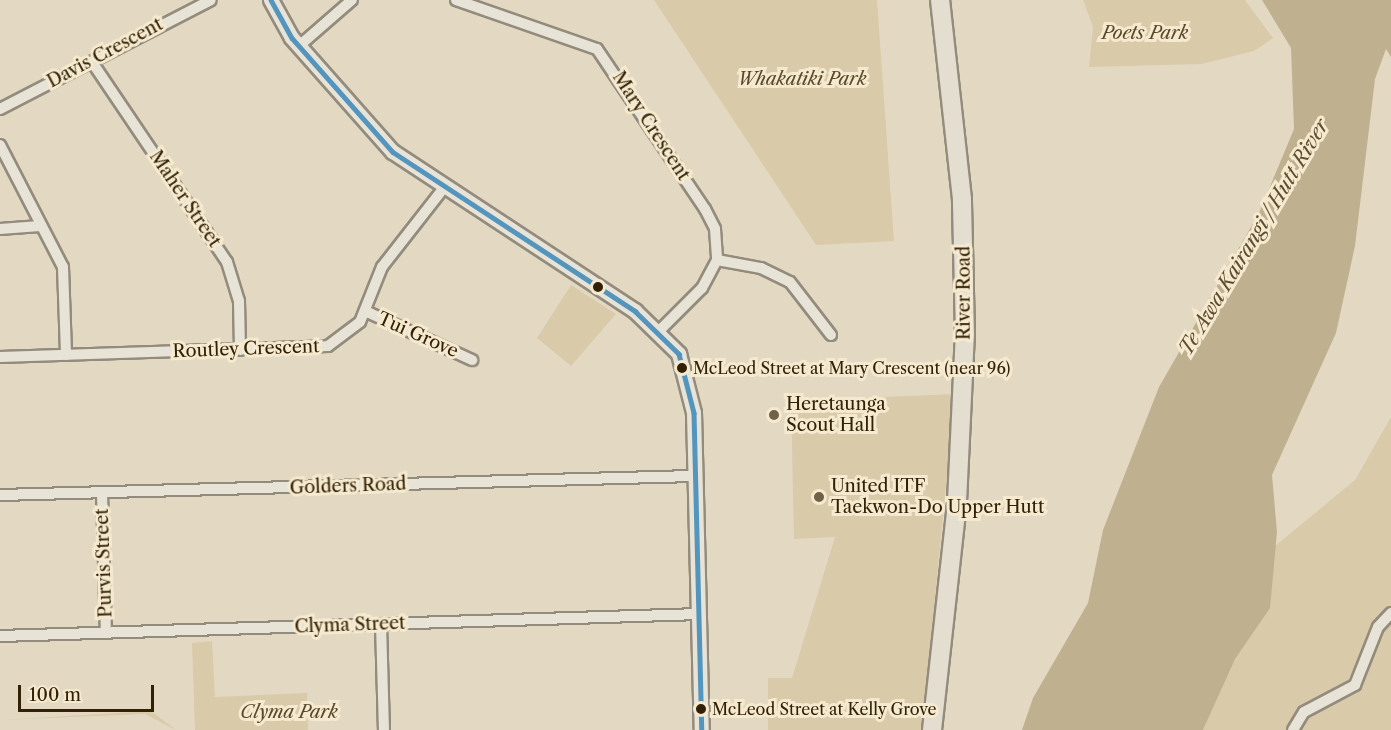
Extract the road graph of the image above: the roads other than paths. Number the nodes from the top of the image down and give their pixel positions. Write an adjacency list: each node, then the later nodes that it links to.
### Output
1 (211, 0): 7 (street, Davis Crescent)
2 (271, 0): 6 (street)
3 (352, 0): 6 (street)
4 (456, 0): 13 (street, Mary Crescent)
5 (940, 0): 31 (highway, River Road)
6 (299, 46): 10 (street)
7 (92, 62): 8 (street, Davis Crescent); 17 (street, Maher Street)
8 (0, 109)
9 (0, 145): 11 (street)
10 (443, 189): 14 (street, Routley Crescent); 15 (street)
11 (40, 226): 12 (street); 18 (street)
12 (0, 229)
13 (717, 260): 15 (street); 16 (street)
14 (365, 311): 17 (street, Routley Crescent); 20 (street, Tui Grove)
15 (660, 330): 21 (street)
16 (831, 335)
17 (240, 350): 18 (street, Routley Crescent)
18 (66, 355): 19 (street, Routley Crescent)
19 (0, 357)
20 (472, 360)
21 (695, 476): 22 (street, Golders Road); 25 (street)
22 (102, 493): 23 (street, Golders Road); 27 (street, Purvis Street)
23 (0, 495)
24 (1391, 613): 32 (street)
25 (700, 614): 26 (street, Clyma Street); 30 (street)
26 (381, 624): 27 (street, Clyma Street); 29 (street)
27 (106, 633): 28 (street, Clyma Street)
28 (0, 636)
29 (384, 730)
30 (702, 730)
31 (932, 730)
32 (1293, 730)

